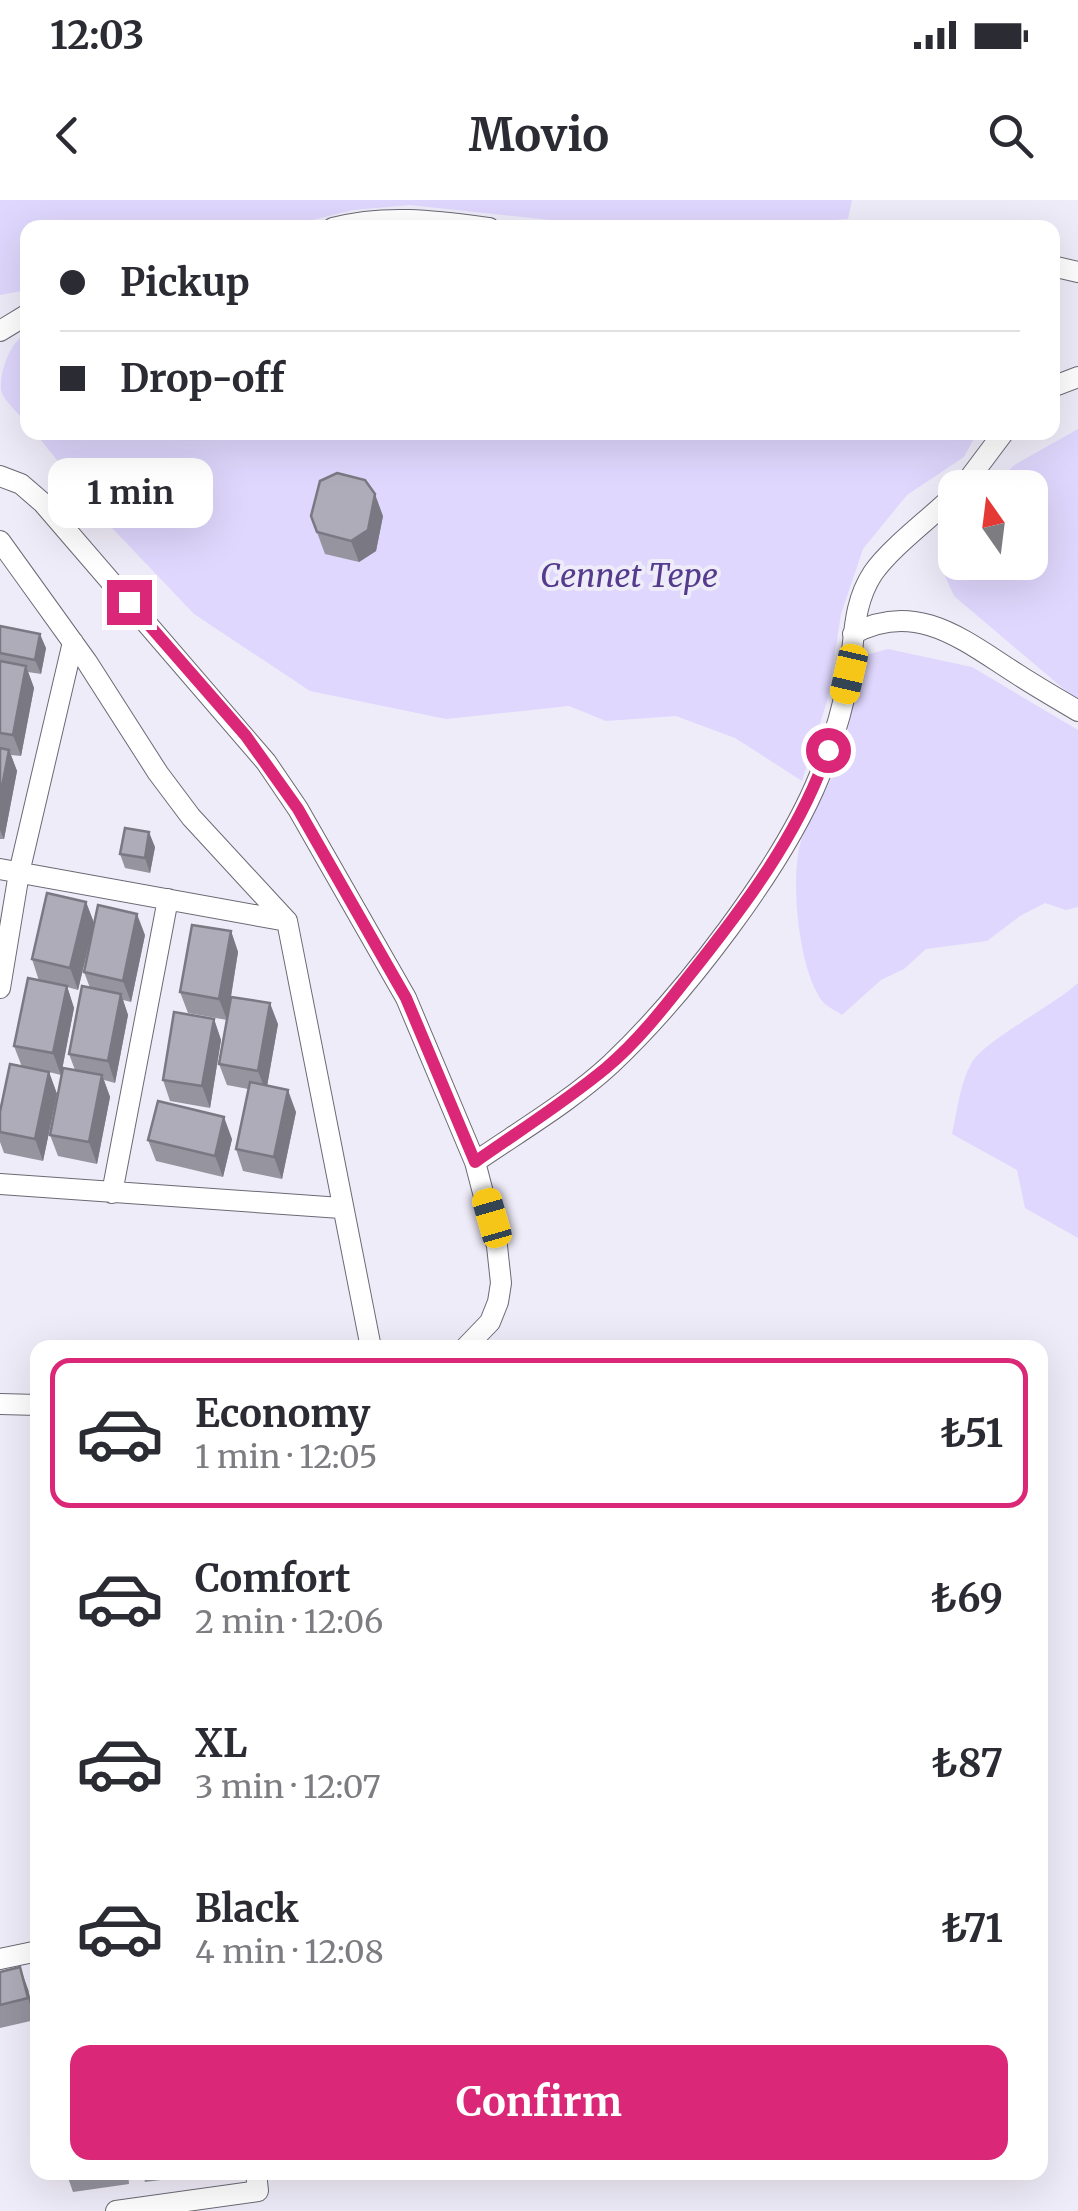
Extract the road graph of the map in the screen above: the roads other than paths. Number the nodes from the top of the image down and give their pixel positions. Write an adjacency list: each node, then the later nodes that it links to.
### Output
1 (369, 220): 2 (street)
2 (429, 220)
3 (998, 440): 5 (street)
4 (0, 456): 6 (street)
5 (976, 470)
6 (7, 479): 16 (street)
7 (938, 510): 9 (street)
8 (0, 541): 10 (street)
9 (852, 634): 11 (street); 16 (street)
10 (73, 642): 12 (street); 14 (street)
11 (1078, 711)
12 (10, 871): 13 (street); 15 (street)
13 (168, 899): 14 (street); 18 (street)
14 (287, 921): 19 (street)
15 (0, 988)
16 (475, 1162): 21 (street)
17 (0, 1184): 18 (street)
18 (112, 1193): 19 (street)
19 (341, 1208): 20 (street)
20 (368, 1340)
21 (473, 1340)
22 (0, 1404): 23 (street)
23 (30, 1405)
24 (30, 1953): 25 (street)
25 (0, 1960)
26 (257, 2180): 27 (street)
27 (116, 2211)

